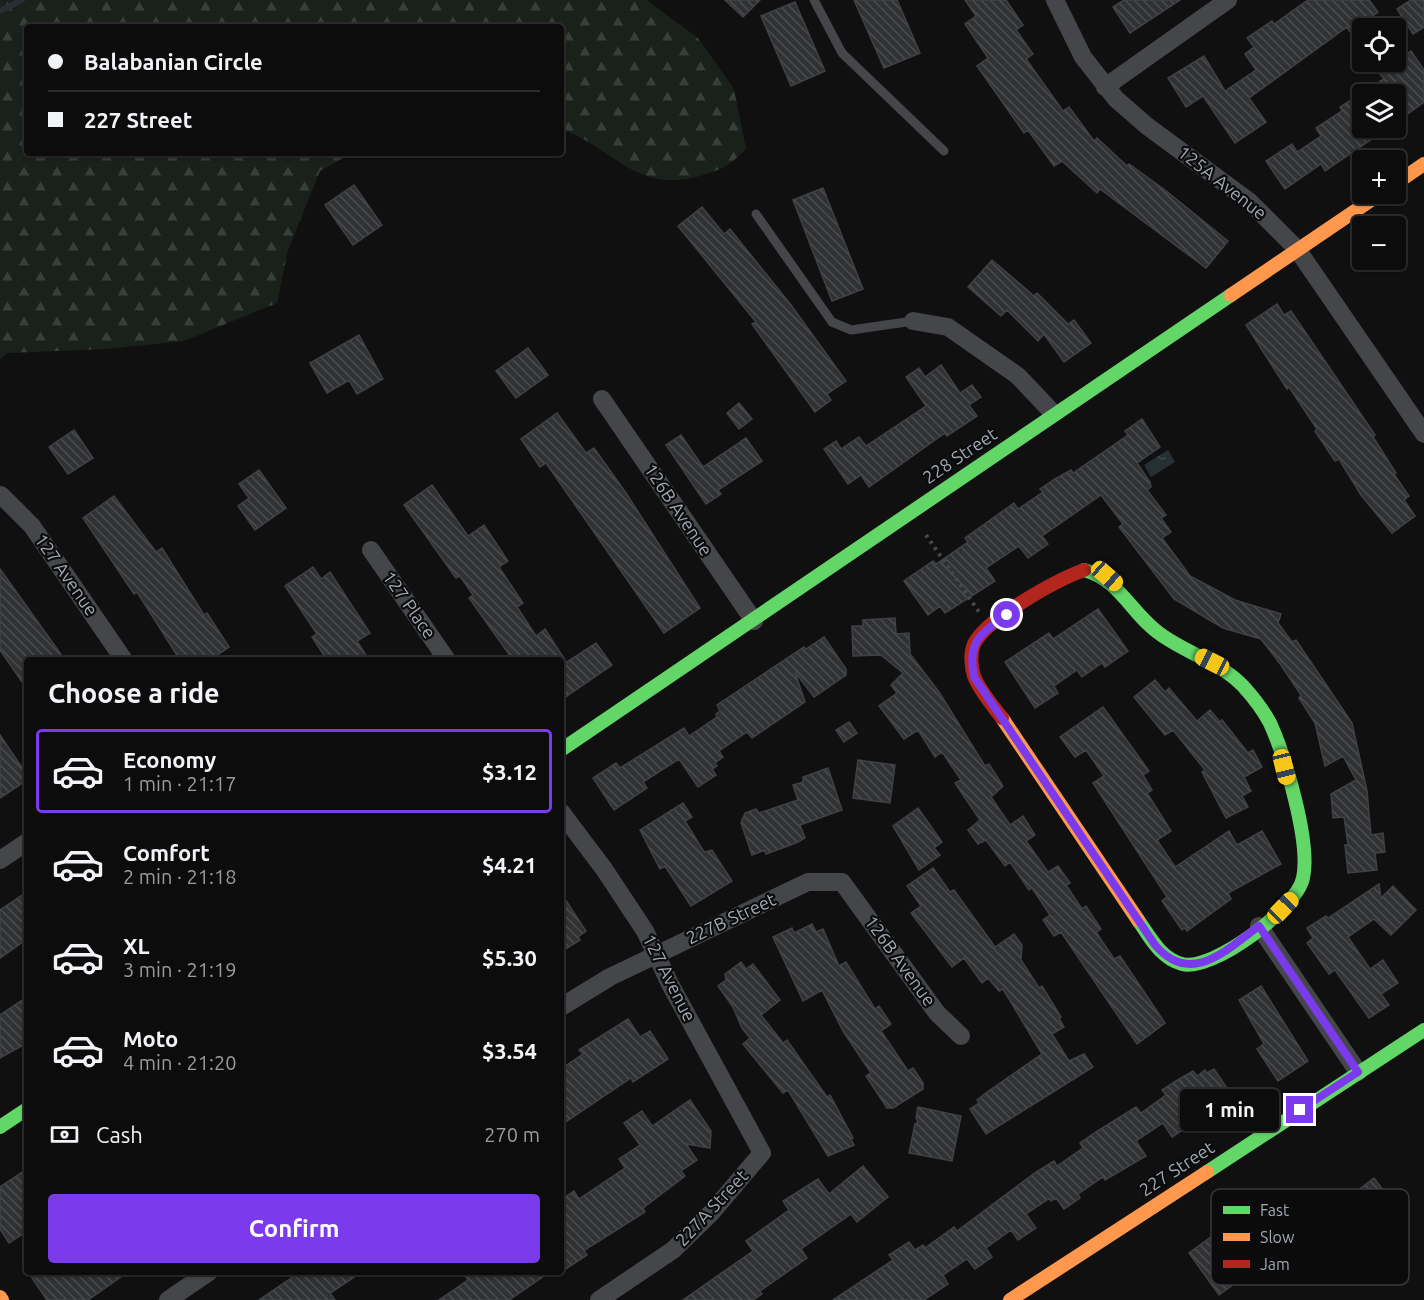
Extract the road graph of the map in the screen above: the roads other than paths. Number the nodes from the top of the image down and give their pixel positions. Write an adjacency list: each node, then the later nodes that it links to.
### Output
1 (814, 0): 5 (lane)
2 (1055, 0): 4 (street, 125A Avenue)
3 (1228, 0): 4 (street)
4 (1105, 87): 10 (street, 125A Avenue)
5 (944, 151)
6 (1424, 165): 7 (street)
7 (1406, 177)
8 (1365, 204): 10 (street, 228 Street)
9 (756, 214): 11 (lane)
10 (1297, 249): 13 (street, 228 Street); 14 (street, 125A Avenue)
11 (913, 321): 13 (street)
12 (602, 399): 17 (street, 126B Avenue)
13 (1053, 413): 17 (street, 228 Street)
14 (1424, 434)
15 (1, 495): 18 (street, 127 Avenue)
16 (371, 550): 19 (street, 127 Place)
17 (754, 621): 20 (street, 228 Street)
18 (122, 657)
19 (445, 657)
20 (564, 748)
21 (564, 816): 26 (street, 127 Avenue)
22 (24, 844): 23 (street)
23 (0, 860)
24 (842, 882): 26 (street, 227B Street); 29 (street, 126B Avenue)
25 (1259, 926): 25 (street); 30 (street)
26 (656, 954): 27 (street, 227B Street); 33 (street, 127 Avenue)
27 (564, 1005)
28 (1424, 1030): 30 (street, 227 Street)
29 (962, 1036)
30 (1358, 1072): 37 (street, 227 Street)
31 (24, 1111): 32 (street)
32 (0, 1127)
33 (762, 1153): 36 (street, 227A Street)
34 (205, 1275): 35 (street)
35 (168, 1300)
36 (599, 1300)
37 (1010, 1300)

